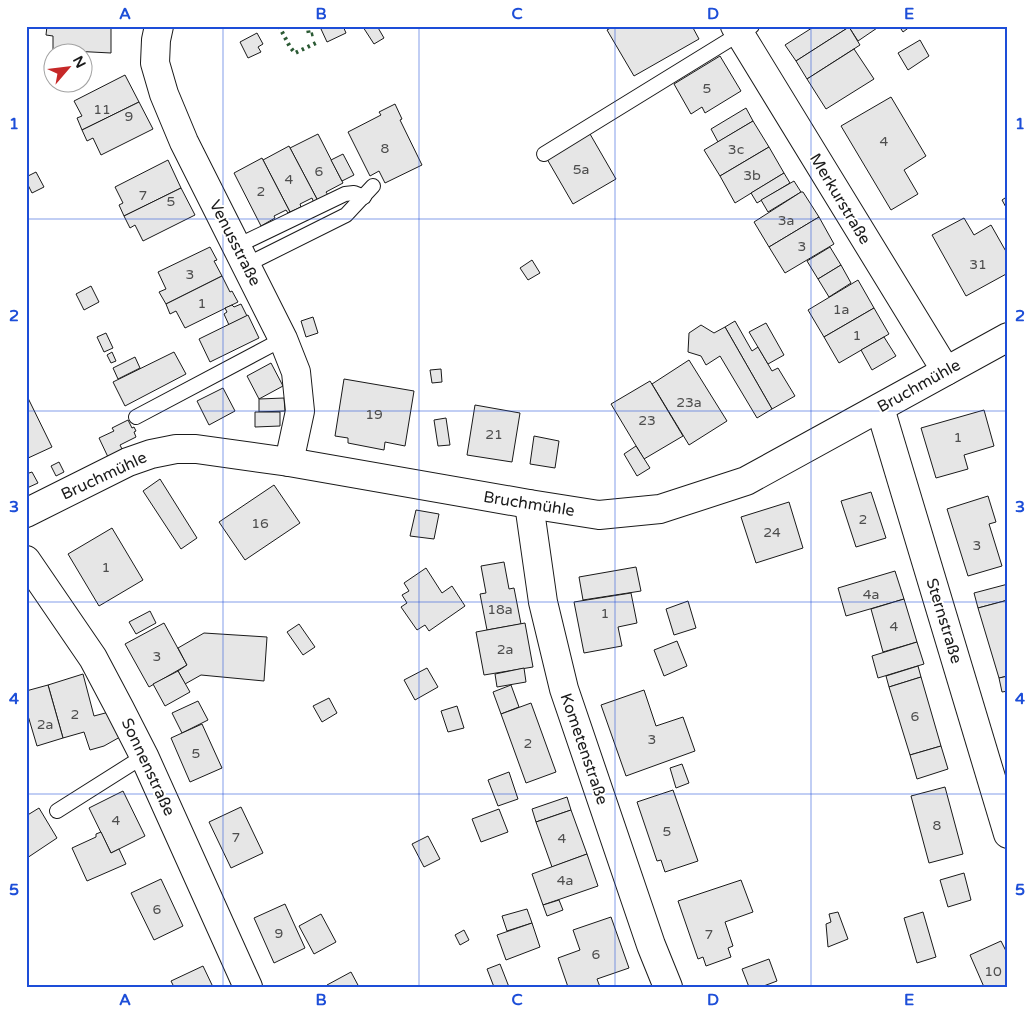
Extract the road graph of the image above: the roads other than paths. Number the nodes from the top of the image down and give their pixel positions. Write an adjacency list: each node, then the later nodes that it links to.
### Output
1 (159, 26): 4 (street, Venusstraße)
2 (742, 29): 3 (lane); 7 (street, Merkurstraße)
3 (544, 154)
4 (242, 256): 4 (lane); 6 (street, Venusstraße)
5 (1008, 337): 7 (street, Bruchmühle)
6 (283, 339): 9 (lane); 10 (street, Venusstraße)
7 (946, 371): 8 (street, Bruchmühle)
8 (880, 408): 11 (street, Bruchmühle); 16 (street, Sternstraße)
9 (136, 417)
10 (289, 462): 11 (street, Bruchmühle); 12 (street, Bruchmühle)
11 (529, 504): 18 (street, Kometenstraße)
12 (26, 514)
13 (26, 560): 14 (street, Sonnenstraße)
14 (144, 756): 15 (lane); 17 (street, Sonnenstraße)
15 (57, 811)
16 (1008, 834)
17 (248, 987)
18 (668, 987)

